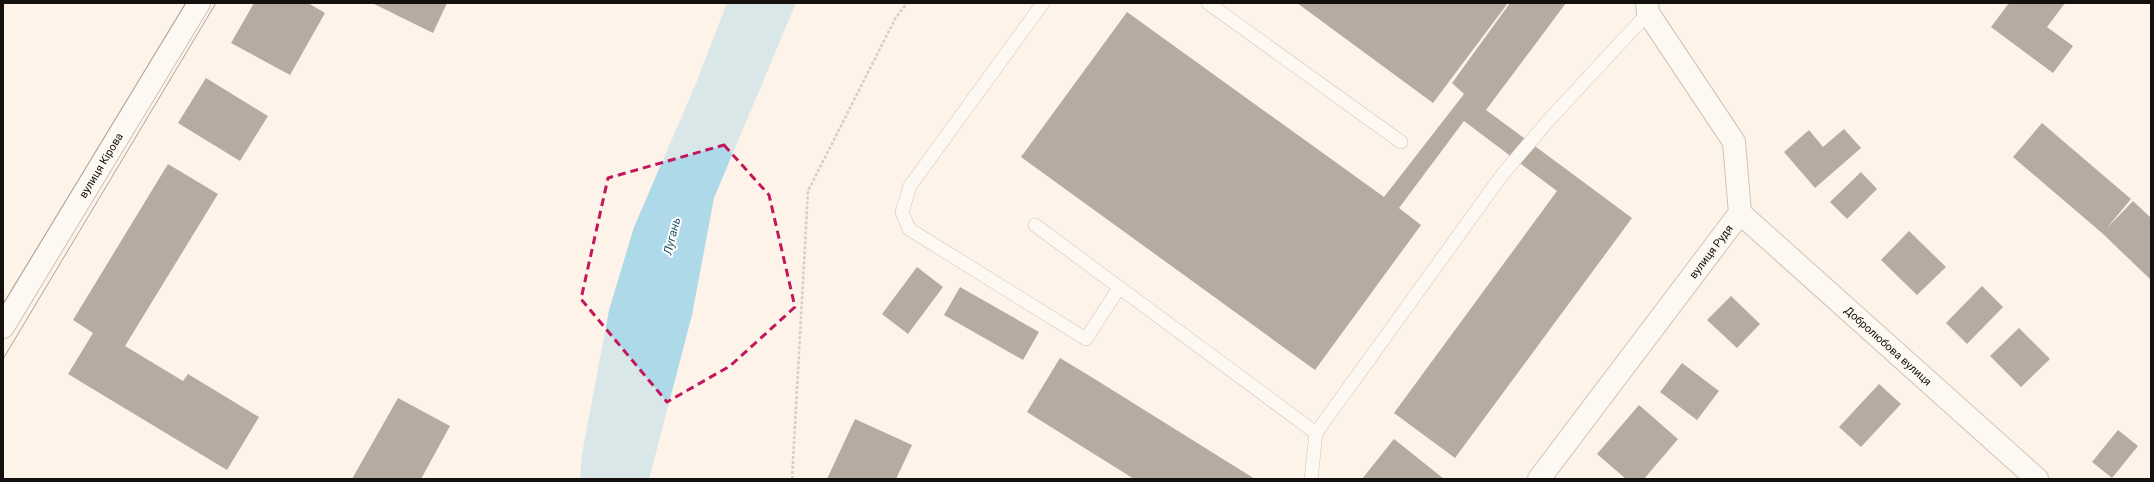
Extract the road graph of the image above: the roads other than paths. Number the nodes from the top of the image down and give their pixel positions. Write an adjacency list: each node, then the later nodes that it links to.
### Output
1 (199, 3): 9 (street, вулиця Кірова)
2 (1043, 3): 8 (lane)
3 (1208, 3): 5 (lane)
4 (1647, 8): 6 (street); 10 (lane)
5 (1401, 142)
6 (1740, 213): 12 (street, вулиця Рудя); 13 (street, Добролюбова вулиця)
7 (1035, 225): 8 (lane)
8 (1119, 288): 10 (lane)
9 (3, 327)
10 (1316, 433): 11 (lane)
11 (1312, 479)
12 (1539, 479)
13 (2037, 479)

